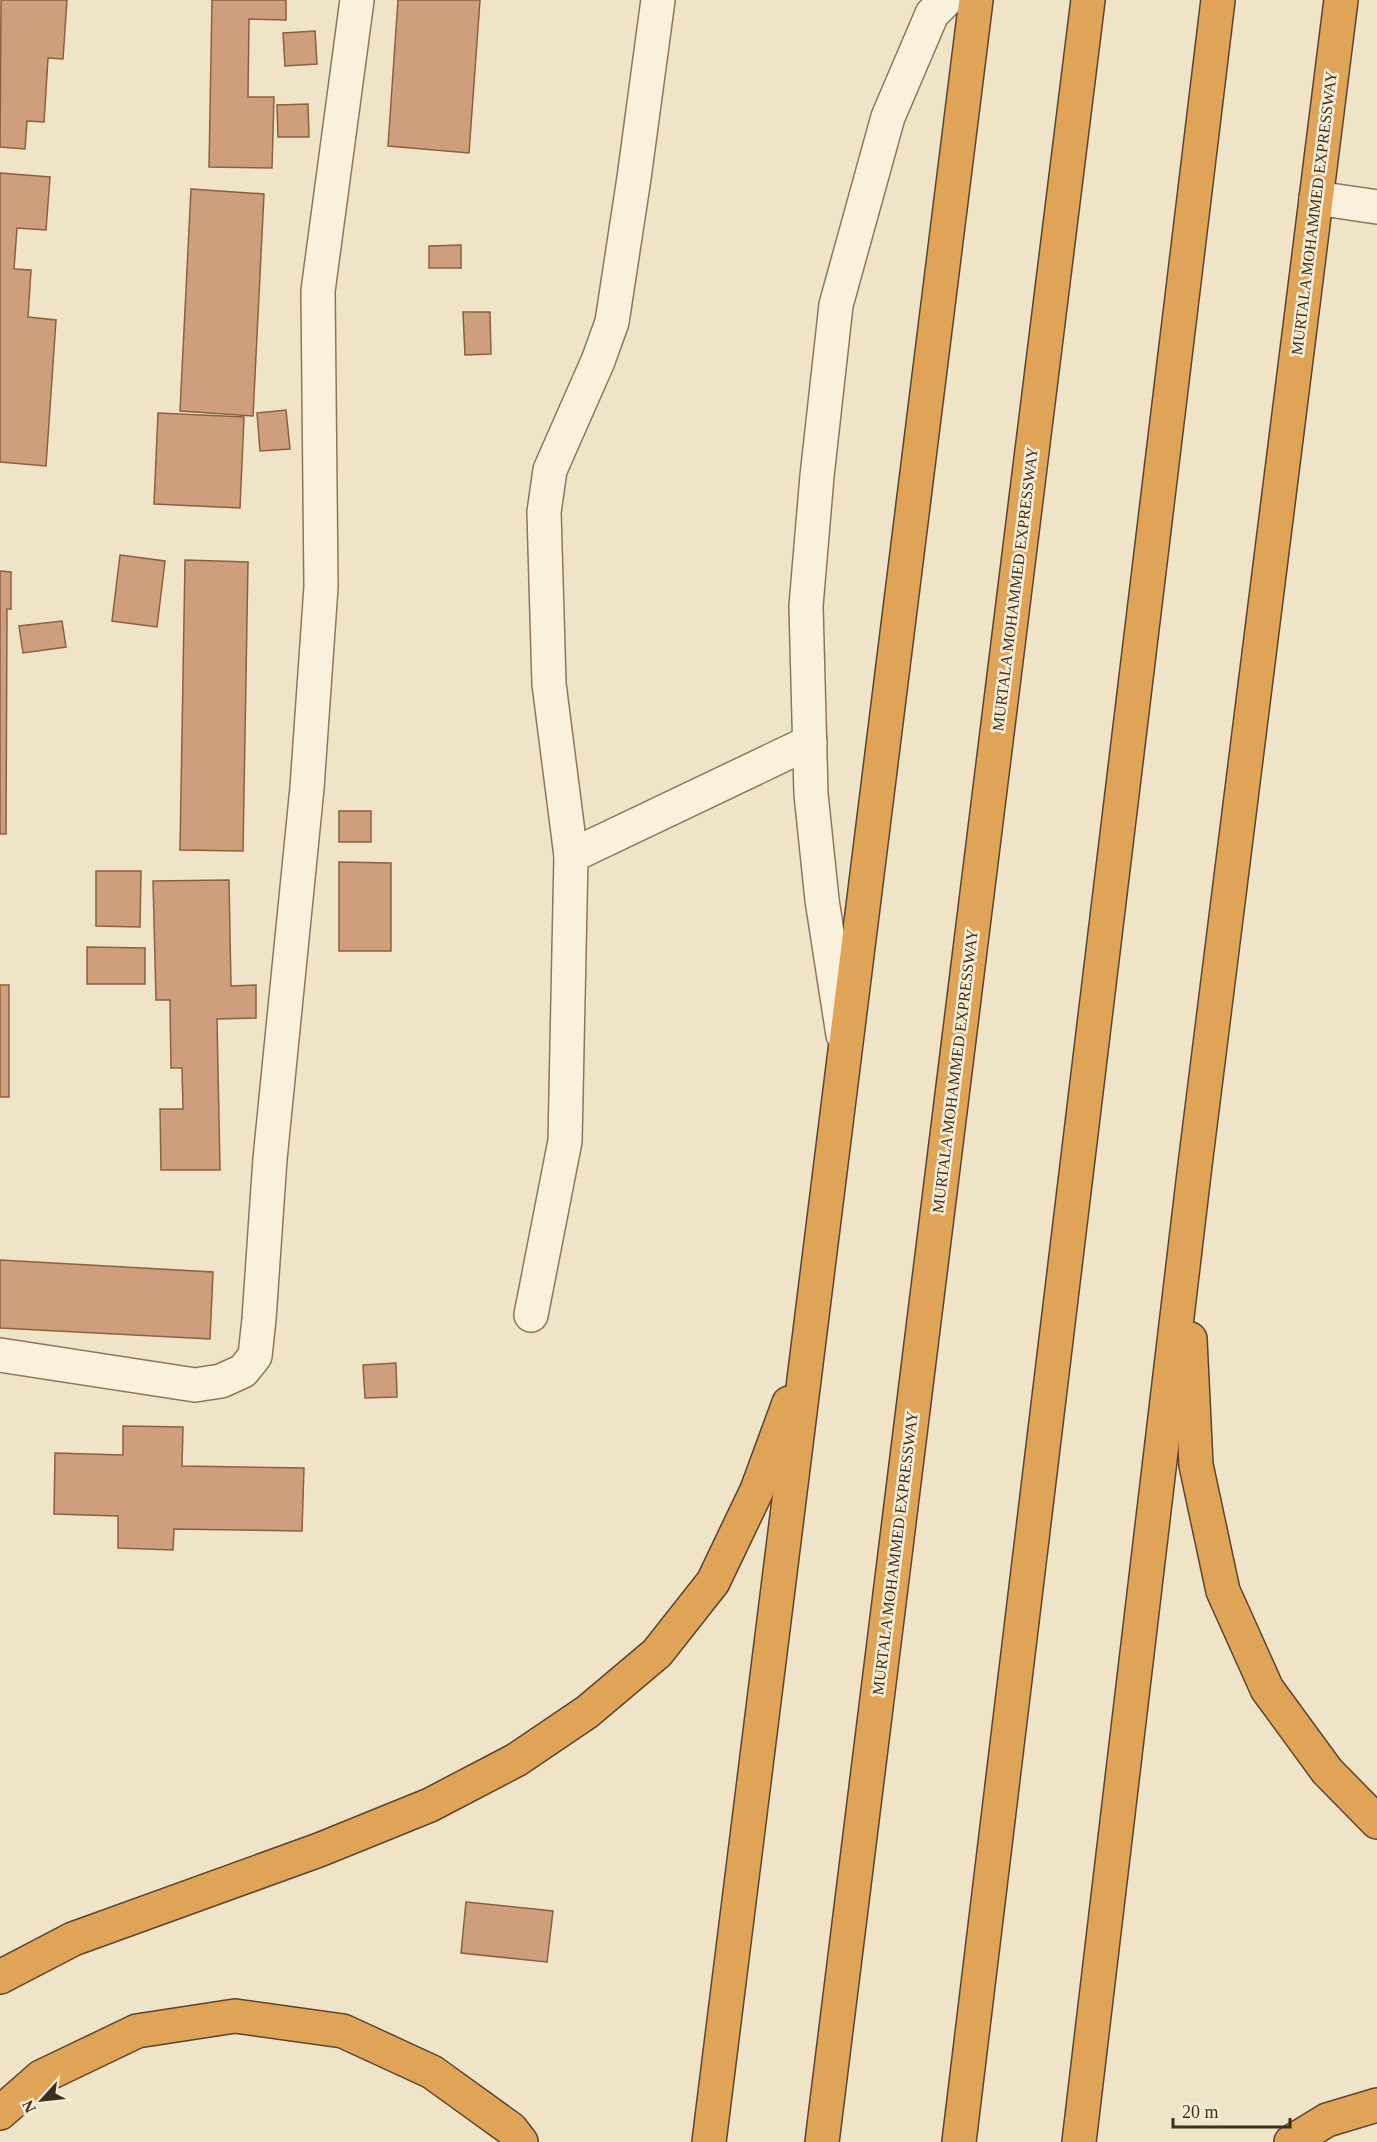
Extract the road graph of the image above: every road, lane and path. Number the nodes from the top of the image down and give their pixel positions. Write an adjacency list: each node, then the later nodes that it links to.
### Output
1 (357, 0): 16 (street)
2 (658, 0): 11 (street)
3 (946, 0): 10 (street)
4 (976, 0): 12 (highway)
5 (1088, 0): 23 (highway, MURTALA MOHAMMED EXPRESSWAY)
6 (1218, 0): 24 (highway)
7 (1341, 0): 8 (highway, MURTALA MOHAMMED EXPRESSWAY)
8 (1316, 198): 9 (street); 13 (highway, MURTALA MOHAMMED EXPRESSWAY)
9 (1377, 207)
10 (810, 742): 11 (street); 12 (street)
11 (571, 856): 15 (street)
12 (846, 1054): 14 (highway)
13 (1195, 1165): 17 (highway); 25 (highway, MURTALA MOHAMMED EXPRESSWAY)
14 (819, 1269): 18 (highway); 22 (highway)
15 (531, 1316)
16 (0, 1355)
17 (1377, 1822)
18 (0, 1977)
19 (1377, 2105): 26 (highway)
20 (0, 2113): 21 (highway)
21 (520, 2142)
22 (709, 2142)
23 (822, 2142)
24 (959, 2142)
25 (1079, 2142)
26 (1291, 2142)

